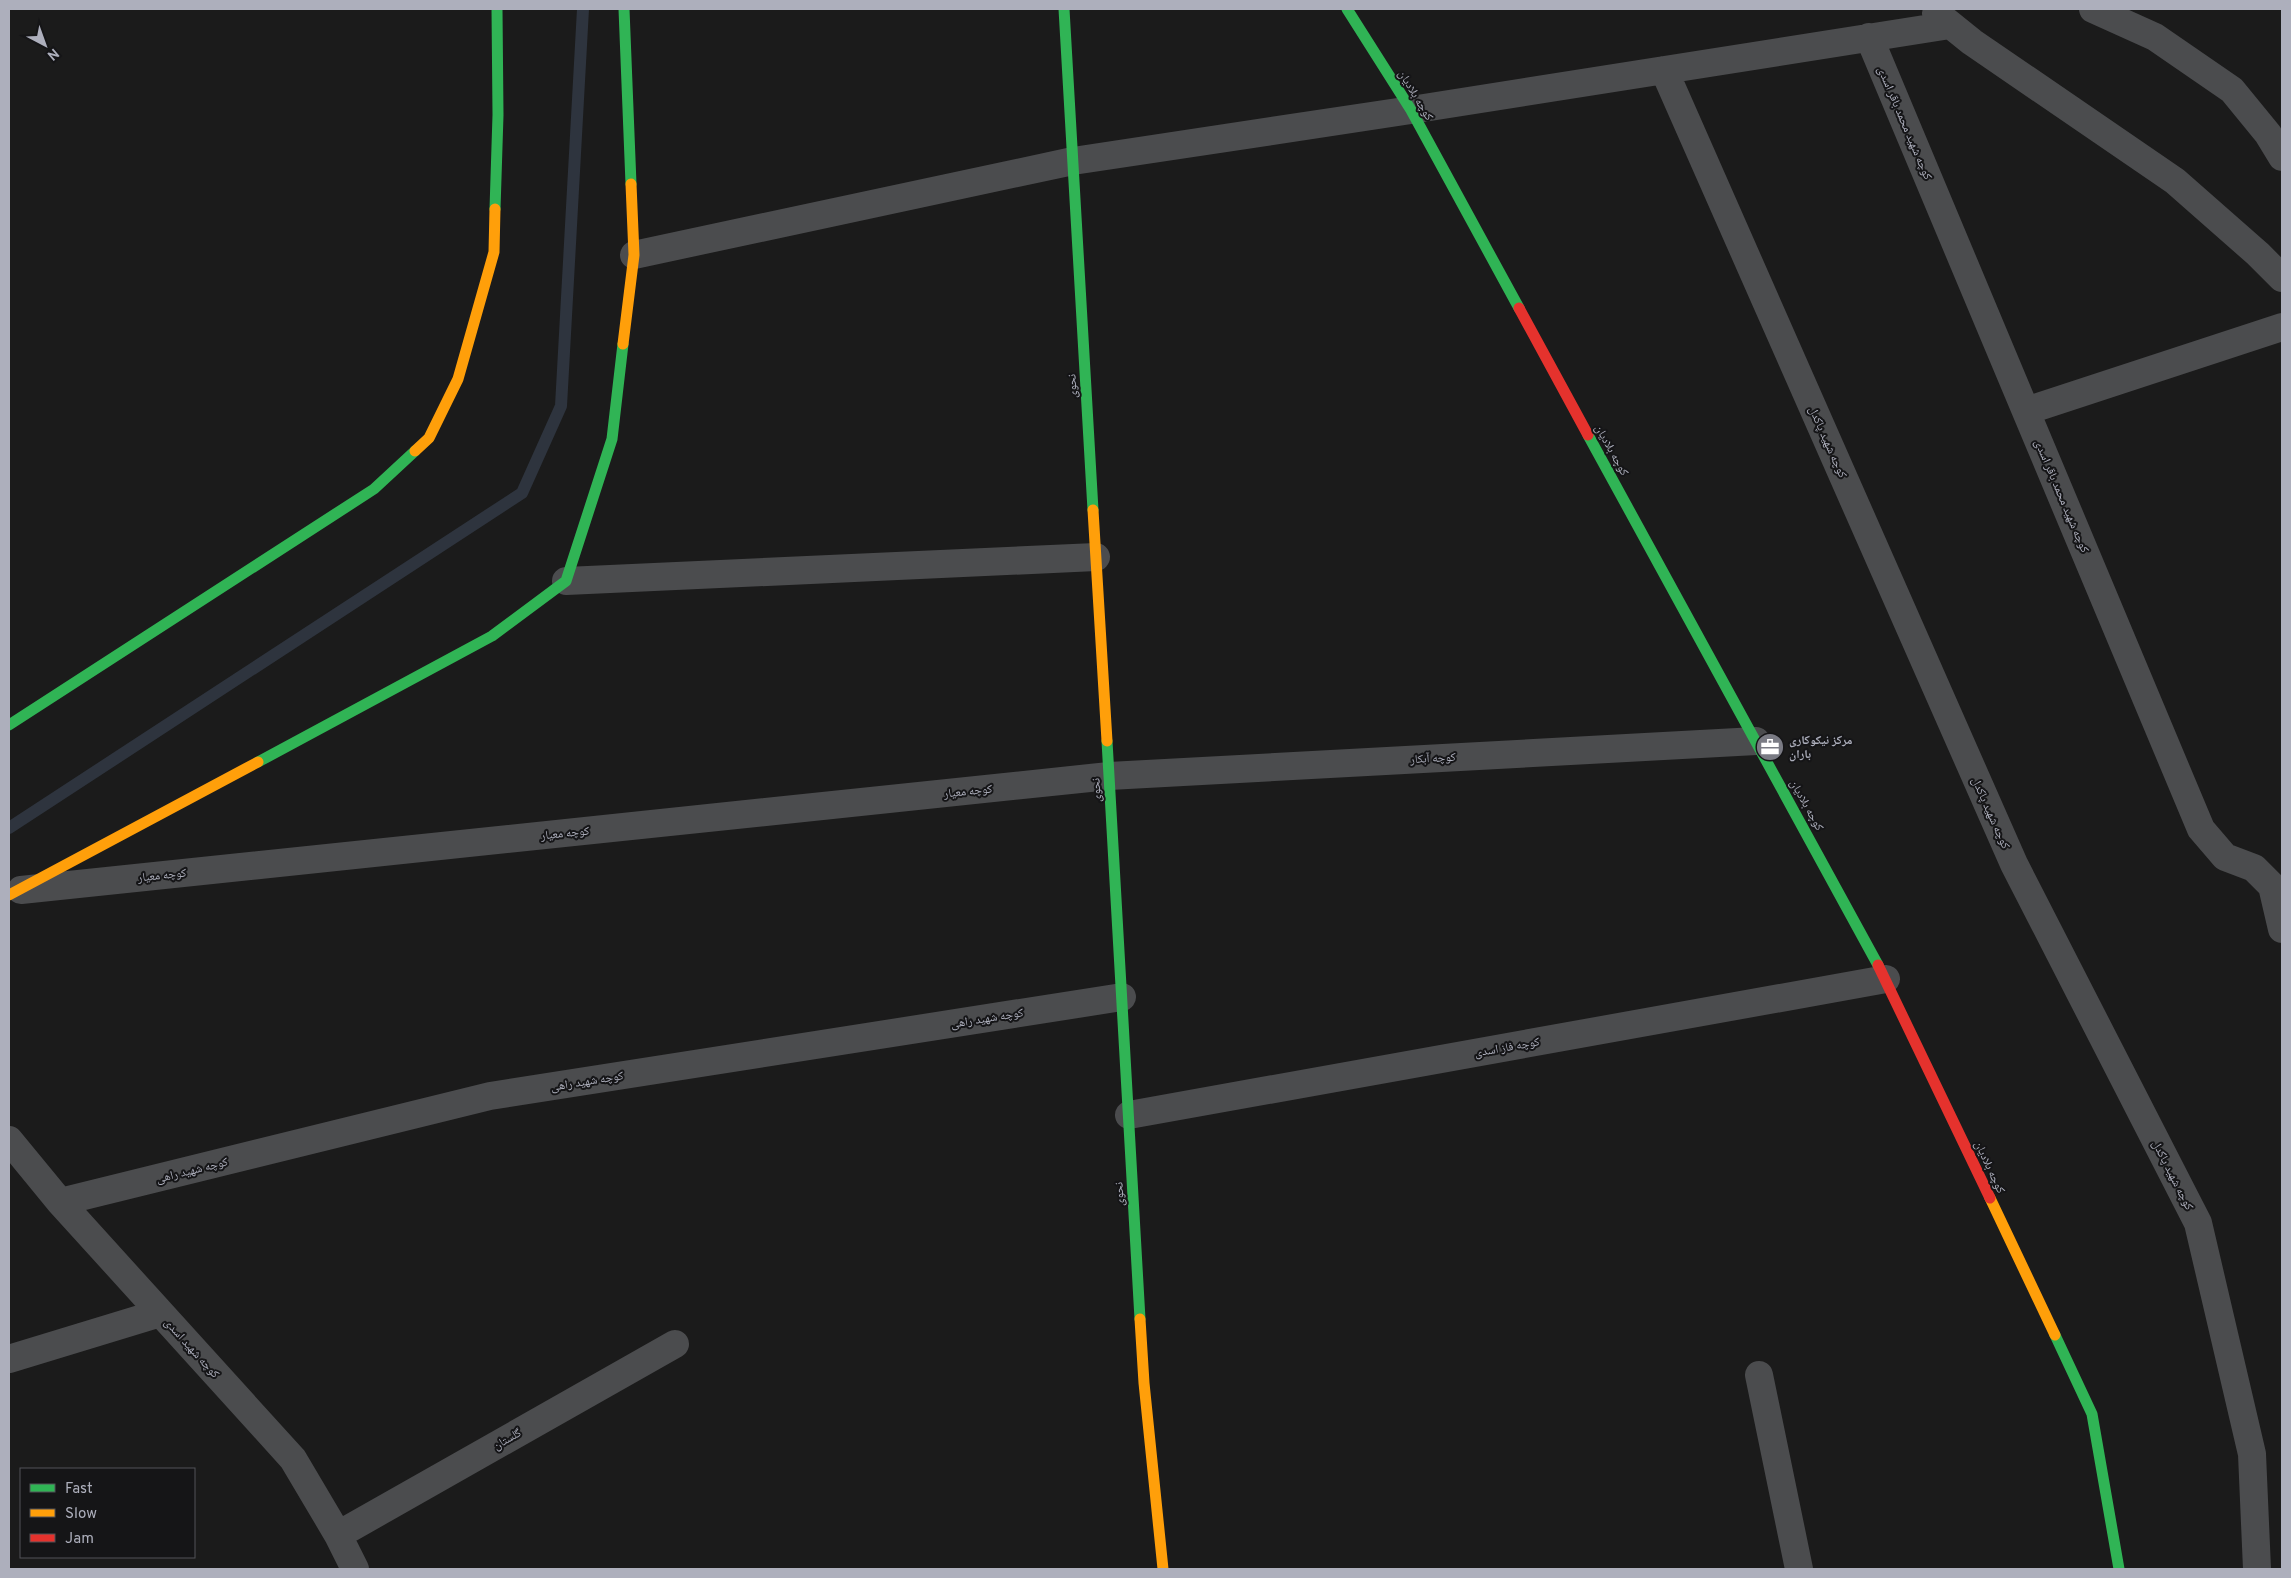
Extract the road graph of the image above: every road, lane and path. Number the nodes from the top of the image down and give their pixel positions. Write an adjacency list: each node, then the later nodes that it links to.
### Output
1 (497, 9): 18 (street)
2 (624, 9): 12 (street)
3 (1064, 9): 11 (street, نحوی)
4 (1347, 9): 9 (street, کوچه بلادیان)
5 (2093, 9): 10 (street)
6 (1940, 17): 7 (street); 13 (street)
7 (1869, 37): 8 (street); 15 (street, کوچه شهید محمد باقر اسدی)
8 (1664, 70): 9 (street); 37 (street, کوچه شهید پاکدل)
9 (1411, 110): 11 (street); 19 (street, کوچه بلادیان)
10 (2282, 157)
11 (1073, 161): 12 (street); 16 (street, نحوی)
12 (634, 254): 17 (street)
13 (2282, 278)
14 (2282, 327): 15 (street)
15 (2026, 411): 22 (street, کوچه شهید محمد باقر اسدی)
16 (1096, 557): 17 (street); 20 (street, نحوی)
17 (566, 581): 21 (street)
18 (9, 725)
19 (1756, 741): 20 (street, کوچه آبکار); 23 (street, کوچه بلادیان)
20 (1109, 776): 21 (street, کوچه معیار); 24 (street, نحوی)
21 (15, 892)
22 (2282, 929)
23 (1886, 979): 25 (street, کوچه فاز اسدی); 36 (street, کوچه بلادیان)
24 (1122, 997): 25 (street, نحوی); 27 (street, کوچه شهید راهی)
25 (1129, 1115): 34 (street, نحوی)
26 (9, 1140): 27 (street, کوچه شهید اسدی)
27 (60, 1202): 28 (street, کوچه شهید اسدی)
28 (160, 1313): 30 (street); 32 (street, کوچه شهید اسدی)
29 (675, 1344): 32 (street, گلستان)
30 (9, 1359)
31 (1758, 1376): 35 (street)
32 (338, 1535): 33 (street, کوچه شهید اسدی)
33 (355, 1569)
34 (1163, 1569)
35 (1799, 1569)
36 (2119, 1569)
37 (2257, 1569)

